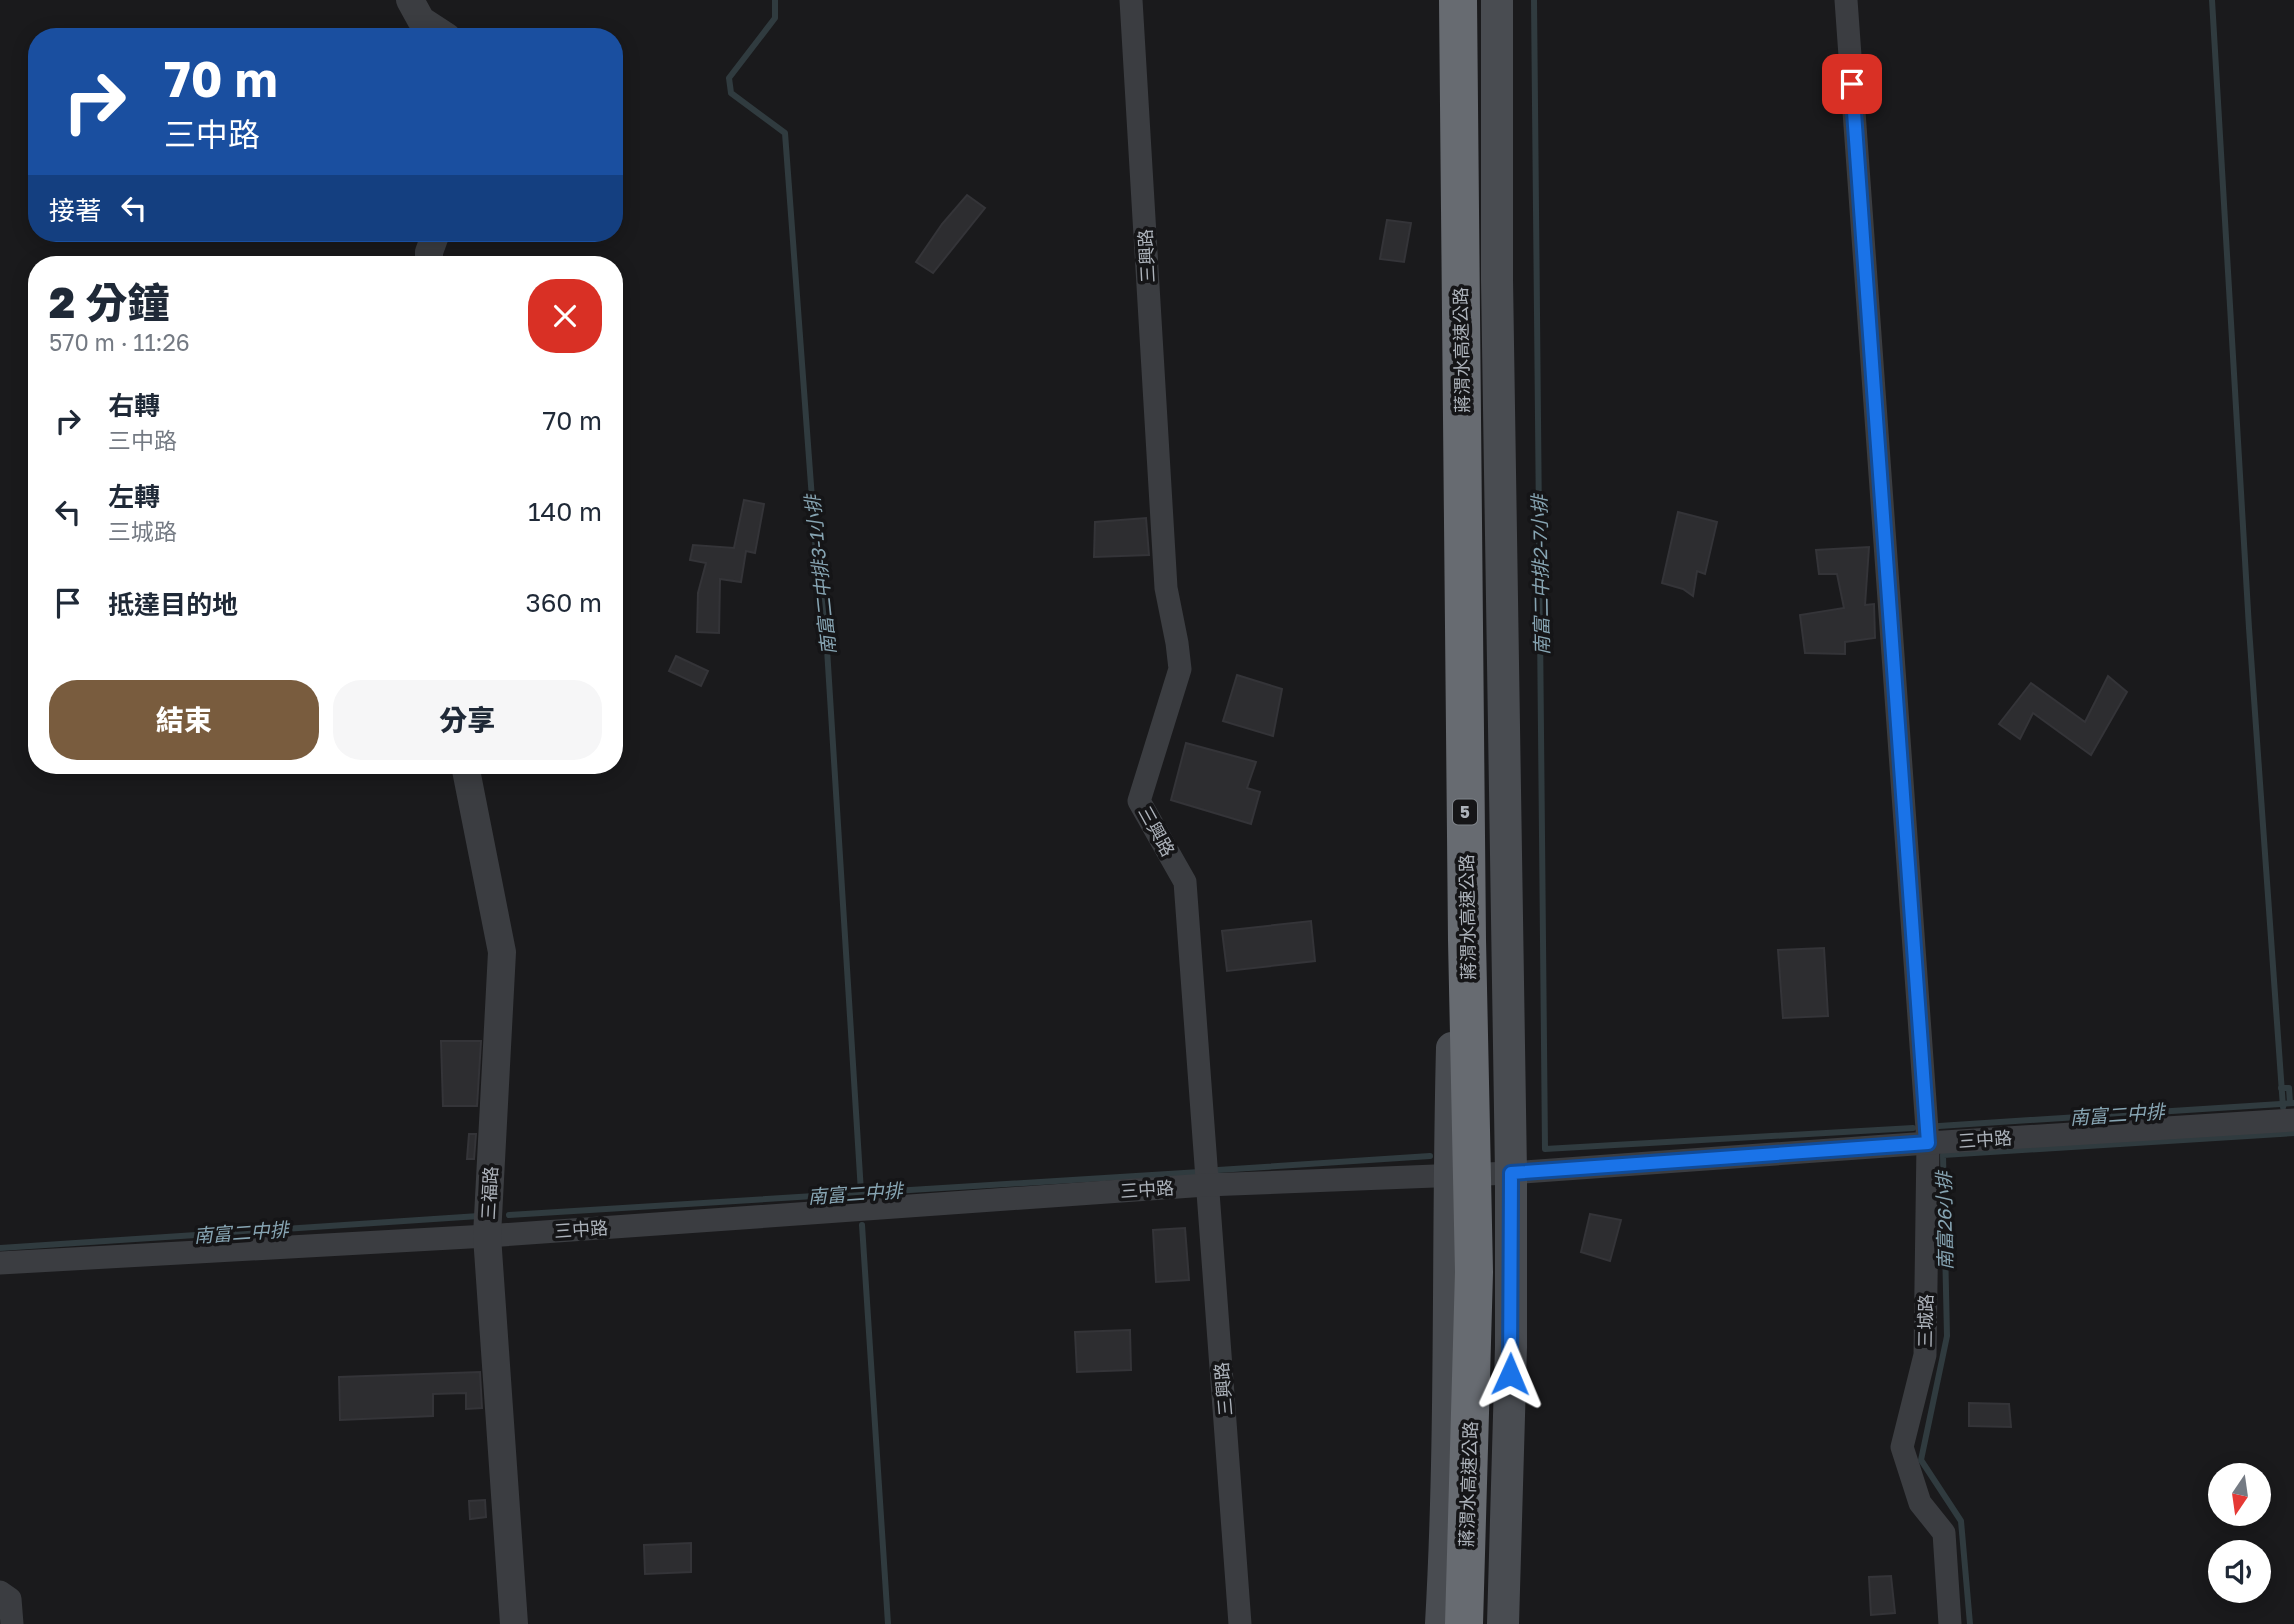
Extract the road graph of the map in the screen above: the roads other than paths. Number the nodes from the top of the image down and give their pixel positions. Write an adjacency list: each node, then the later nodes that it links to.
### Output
1 (410, 0): 8 (street)
2 (1131, 0): 14 (street, 三興路)
3 (1443, 0): 13 (main road)
4 (1458, 0): 22 (highway, 蔣渭水高速公路 / 5)
5 (1482, 0): 23 (highway, 蔣渭水高速公路 / 5)
6 (1497, 0): 12 (main road)
7 (1846, 0): 11 (street, 三城路)
8 (433, 28)
9 (467, 774): 15 (street, 三福路)
10 (2294, 1120): 11 (street, 三中路)
11 (1928, 1143): 12 (street, 三中路); 25 (street, 三城路)
12 (1511, 1173): 13 (street, 三中路); 24 (main road)
13 (1448, 1176): 14 (street, 三中路); 21 (main road)
14 (1206, 1185): 15 (street, 三中路); 20 (street, 三興路)
15 (487, 1236): 16 (street, 三中路); 19 (street, 三福路)
16 (0, 1263)
17 (0, 1592): 18 (street)
18 (12, 1624)
19 (514, 1624)
20 (1240, 1624)
21 (1441, 1624)
22 (1464, 1624)
23 (1485, 1624)
24 (1503, 1624)
25 (1950, 1624)

